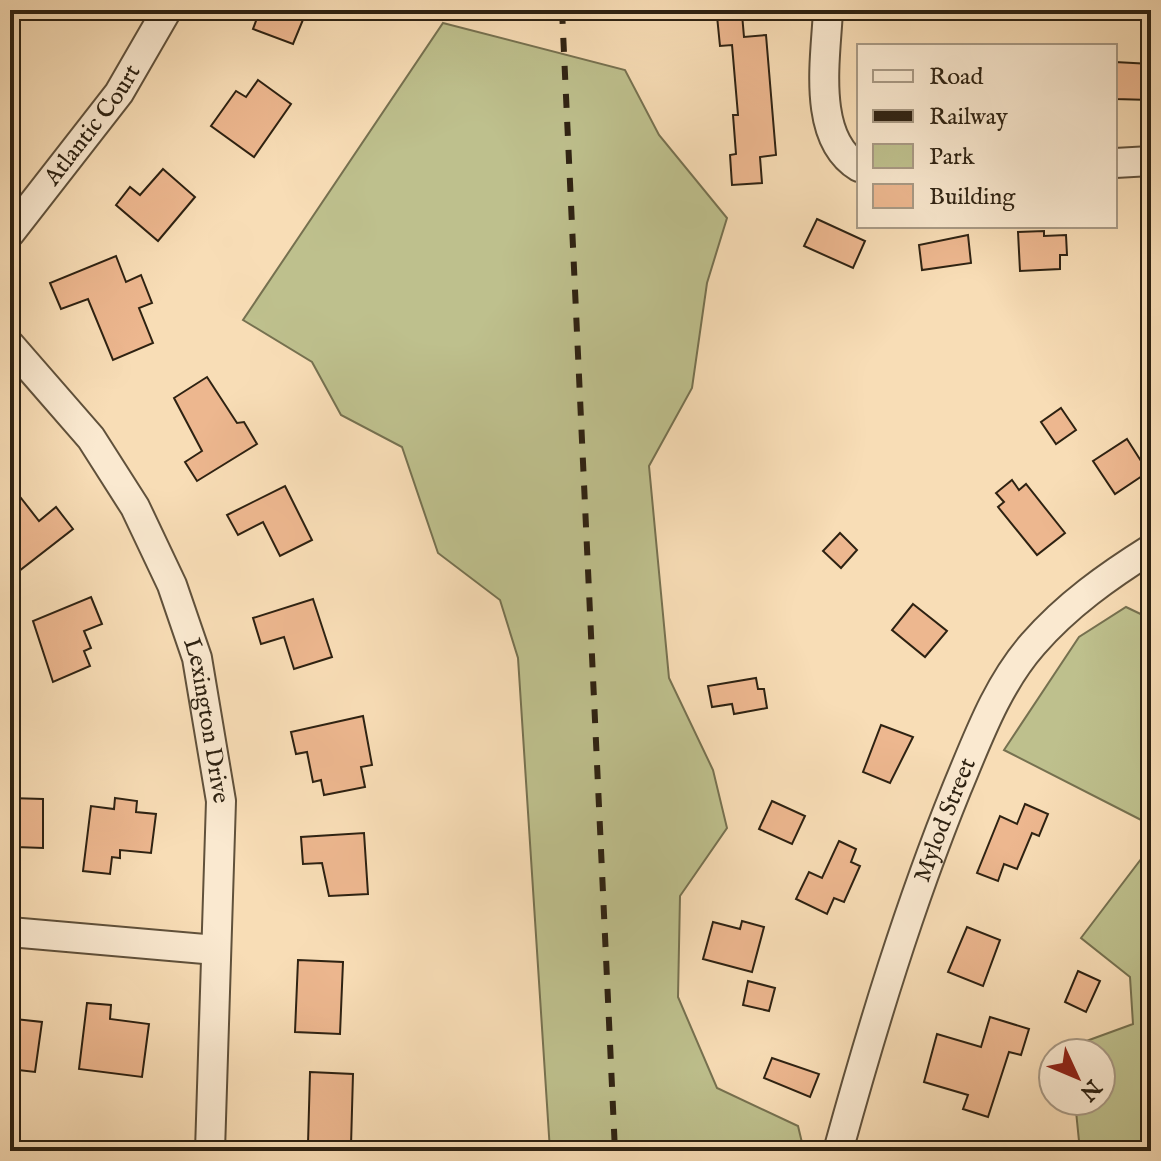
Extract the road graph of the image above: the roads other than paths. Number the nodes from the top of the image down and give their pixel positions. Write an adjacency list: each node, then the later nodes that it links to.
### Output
1 (167, 10): 6 (street, Atlantic Court)
2 (828, 10): 5 (street)
3 (1151, 161): 4 (street)
4 (1117, 163)
5 (857, 165)
6 (10, 233)
7 (10, 345): 10 (street, Lexington Drive)
8 (1151, 549): 12 (street, Mylod Street)
9 (10, 932): 10 (street)
10 (216, 950): 11 (street, Lexington Drive)
11 (210, 1151)
12 (838, 1151)

